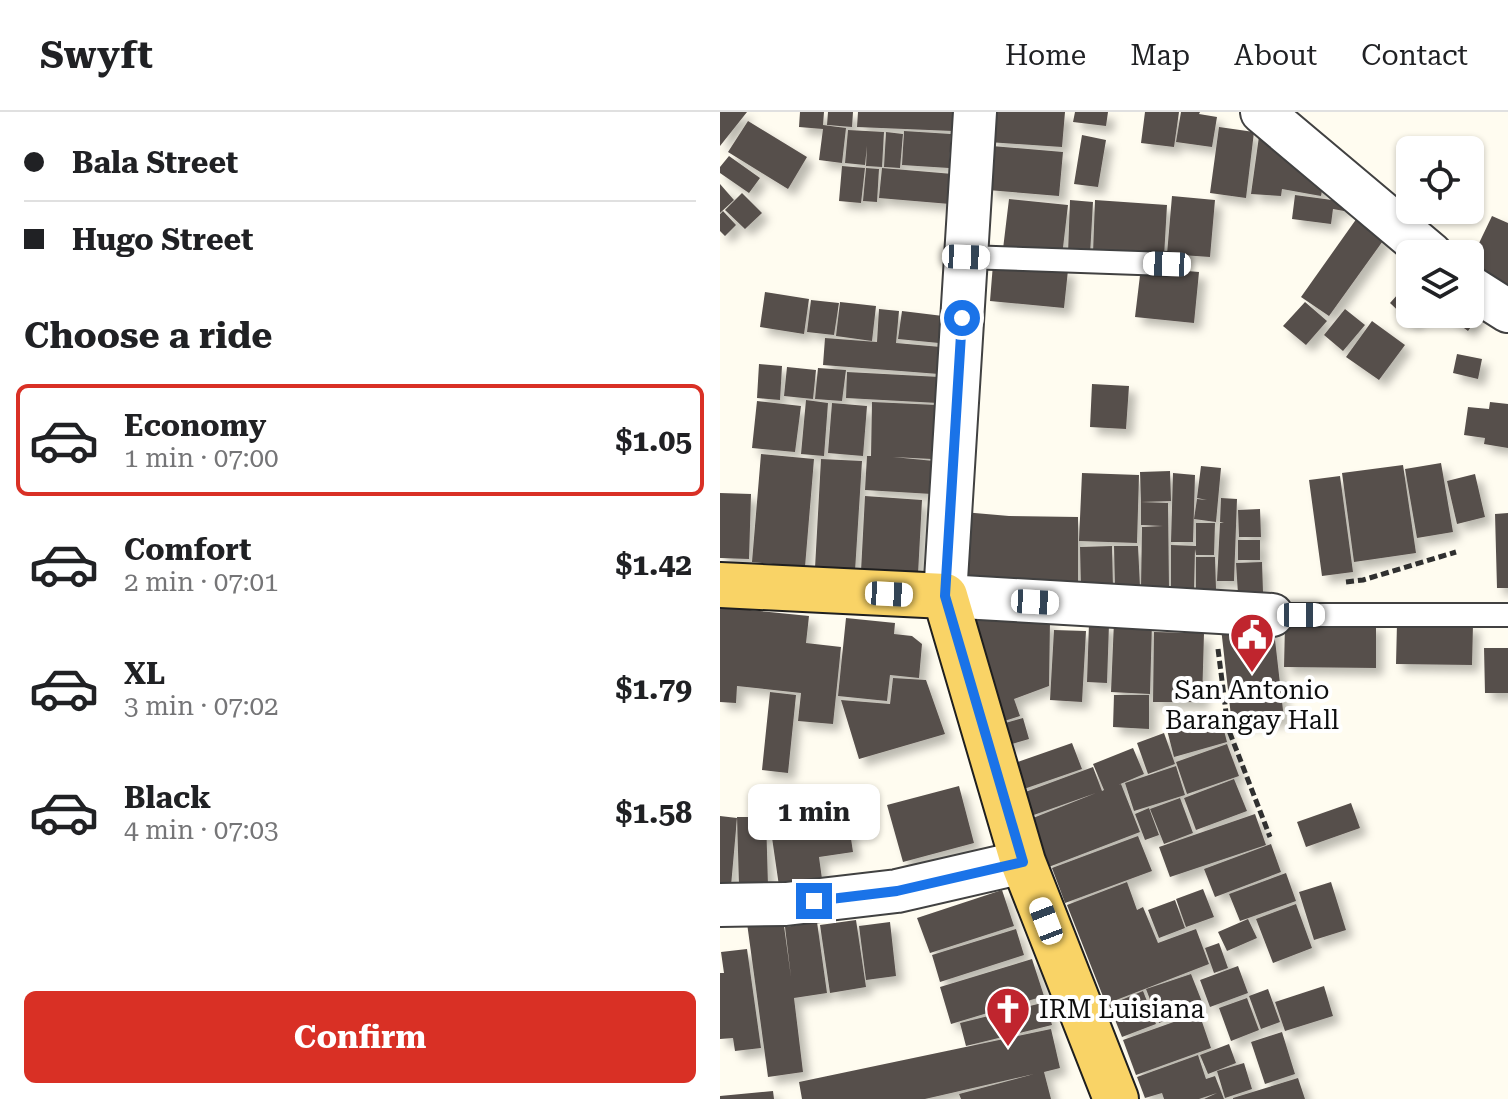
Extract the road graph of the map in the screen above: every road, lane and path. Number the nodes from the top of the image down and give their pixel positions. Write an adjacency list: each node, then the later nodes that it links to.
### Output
1 (975, 112): 4 (street)
2 (1262, 112): 3 (street)
3 (1414, 240)
4 (966, 257): 5 (lane); 11 (street)
5 (1167, 264)
6 (1484, 296): 7 (street)
7 (1508, 311)
8 (1456, 552): 9 (path)
9 (1337, 584)
10 (720, 585): 11 (main road)
11 (945, 596): 12 (street); 16 (main road)
12 (1214, 612): 13 (street); 15 (path)
13 (1272, 615): 14 (lane)
14 (1508, 615)
15 (1270, 837)
16 (1023, 862): 17 (street); 18 (main road)
17 (720, 905)
18 (1116, 1099)

